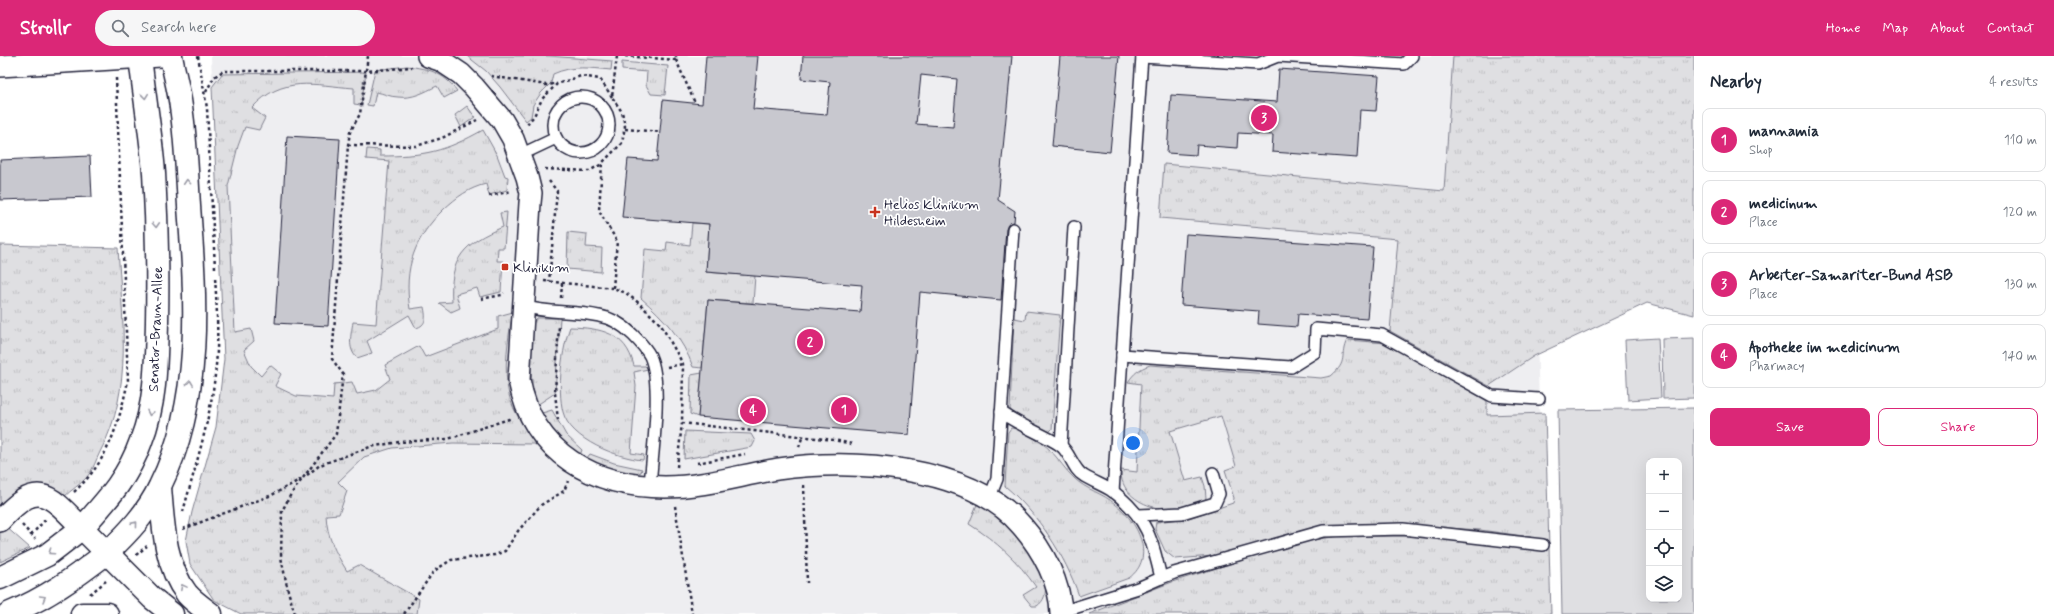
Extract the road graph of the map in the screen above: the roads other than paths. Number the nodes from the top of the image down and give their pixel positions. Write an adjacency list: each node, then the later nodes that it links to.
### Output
1 (147, 56): 6 (street); 23 (main road, Senator-Braun-Allee, one-way to 23)
2 (171, 56): 18 (main road, one-way to 2)
3 (1412, 56): 4 (lane)
4 (1142, 57): 12 (lane)
5 (421, 61): 8 (street)
6 (0, 66)
7 (556, 138): 7 (lane); 8 (lane)
8 (520, 155): 11 (street)
9 (1074, 227): 15 (lane)
10 (1013, 229): 14 (lane)
11 (523, 306): 17 (street); 17 (lane)
12 (1122, 355): 13 (lane); 19 (lane)
13 (1539, 399)
14 (1001, 412): 15 (lane); 20 (lane)
15 (1061, 446): 19 (lane)
16 (1213, 473): 21 (lane)
17 (650, 476): 20 (street)
18 (160, 487): 25 (main road, one-way to 18); 33 (main road, one-way to 18)
19 (1113, 492): 21 (lane)
20 (989, 499): 28 (street)
21 (1139, 515): 27 (lane)
22 (0, 521): 23 (street)
23 (82, 528): 25 (main road); 26 (main road, Senator-Braun-Allee, one-way to 26)
24 (1543, 545): 27 (lane)
25 (108, 552): 29 (main road, one-way to 25); 32 (main road)
26 (0, 578)
27 (1161, 578): 28 (lane)
28 (1061, 613)
29 (8, 614)
30 (82, 614): 31 (main road)
31 (108, 614)
32 (172, 614)
33 (211, 614)

